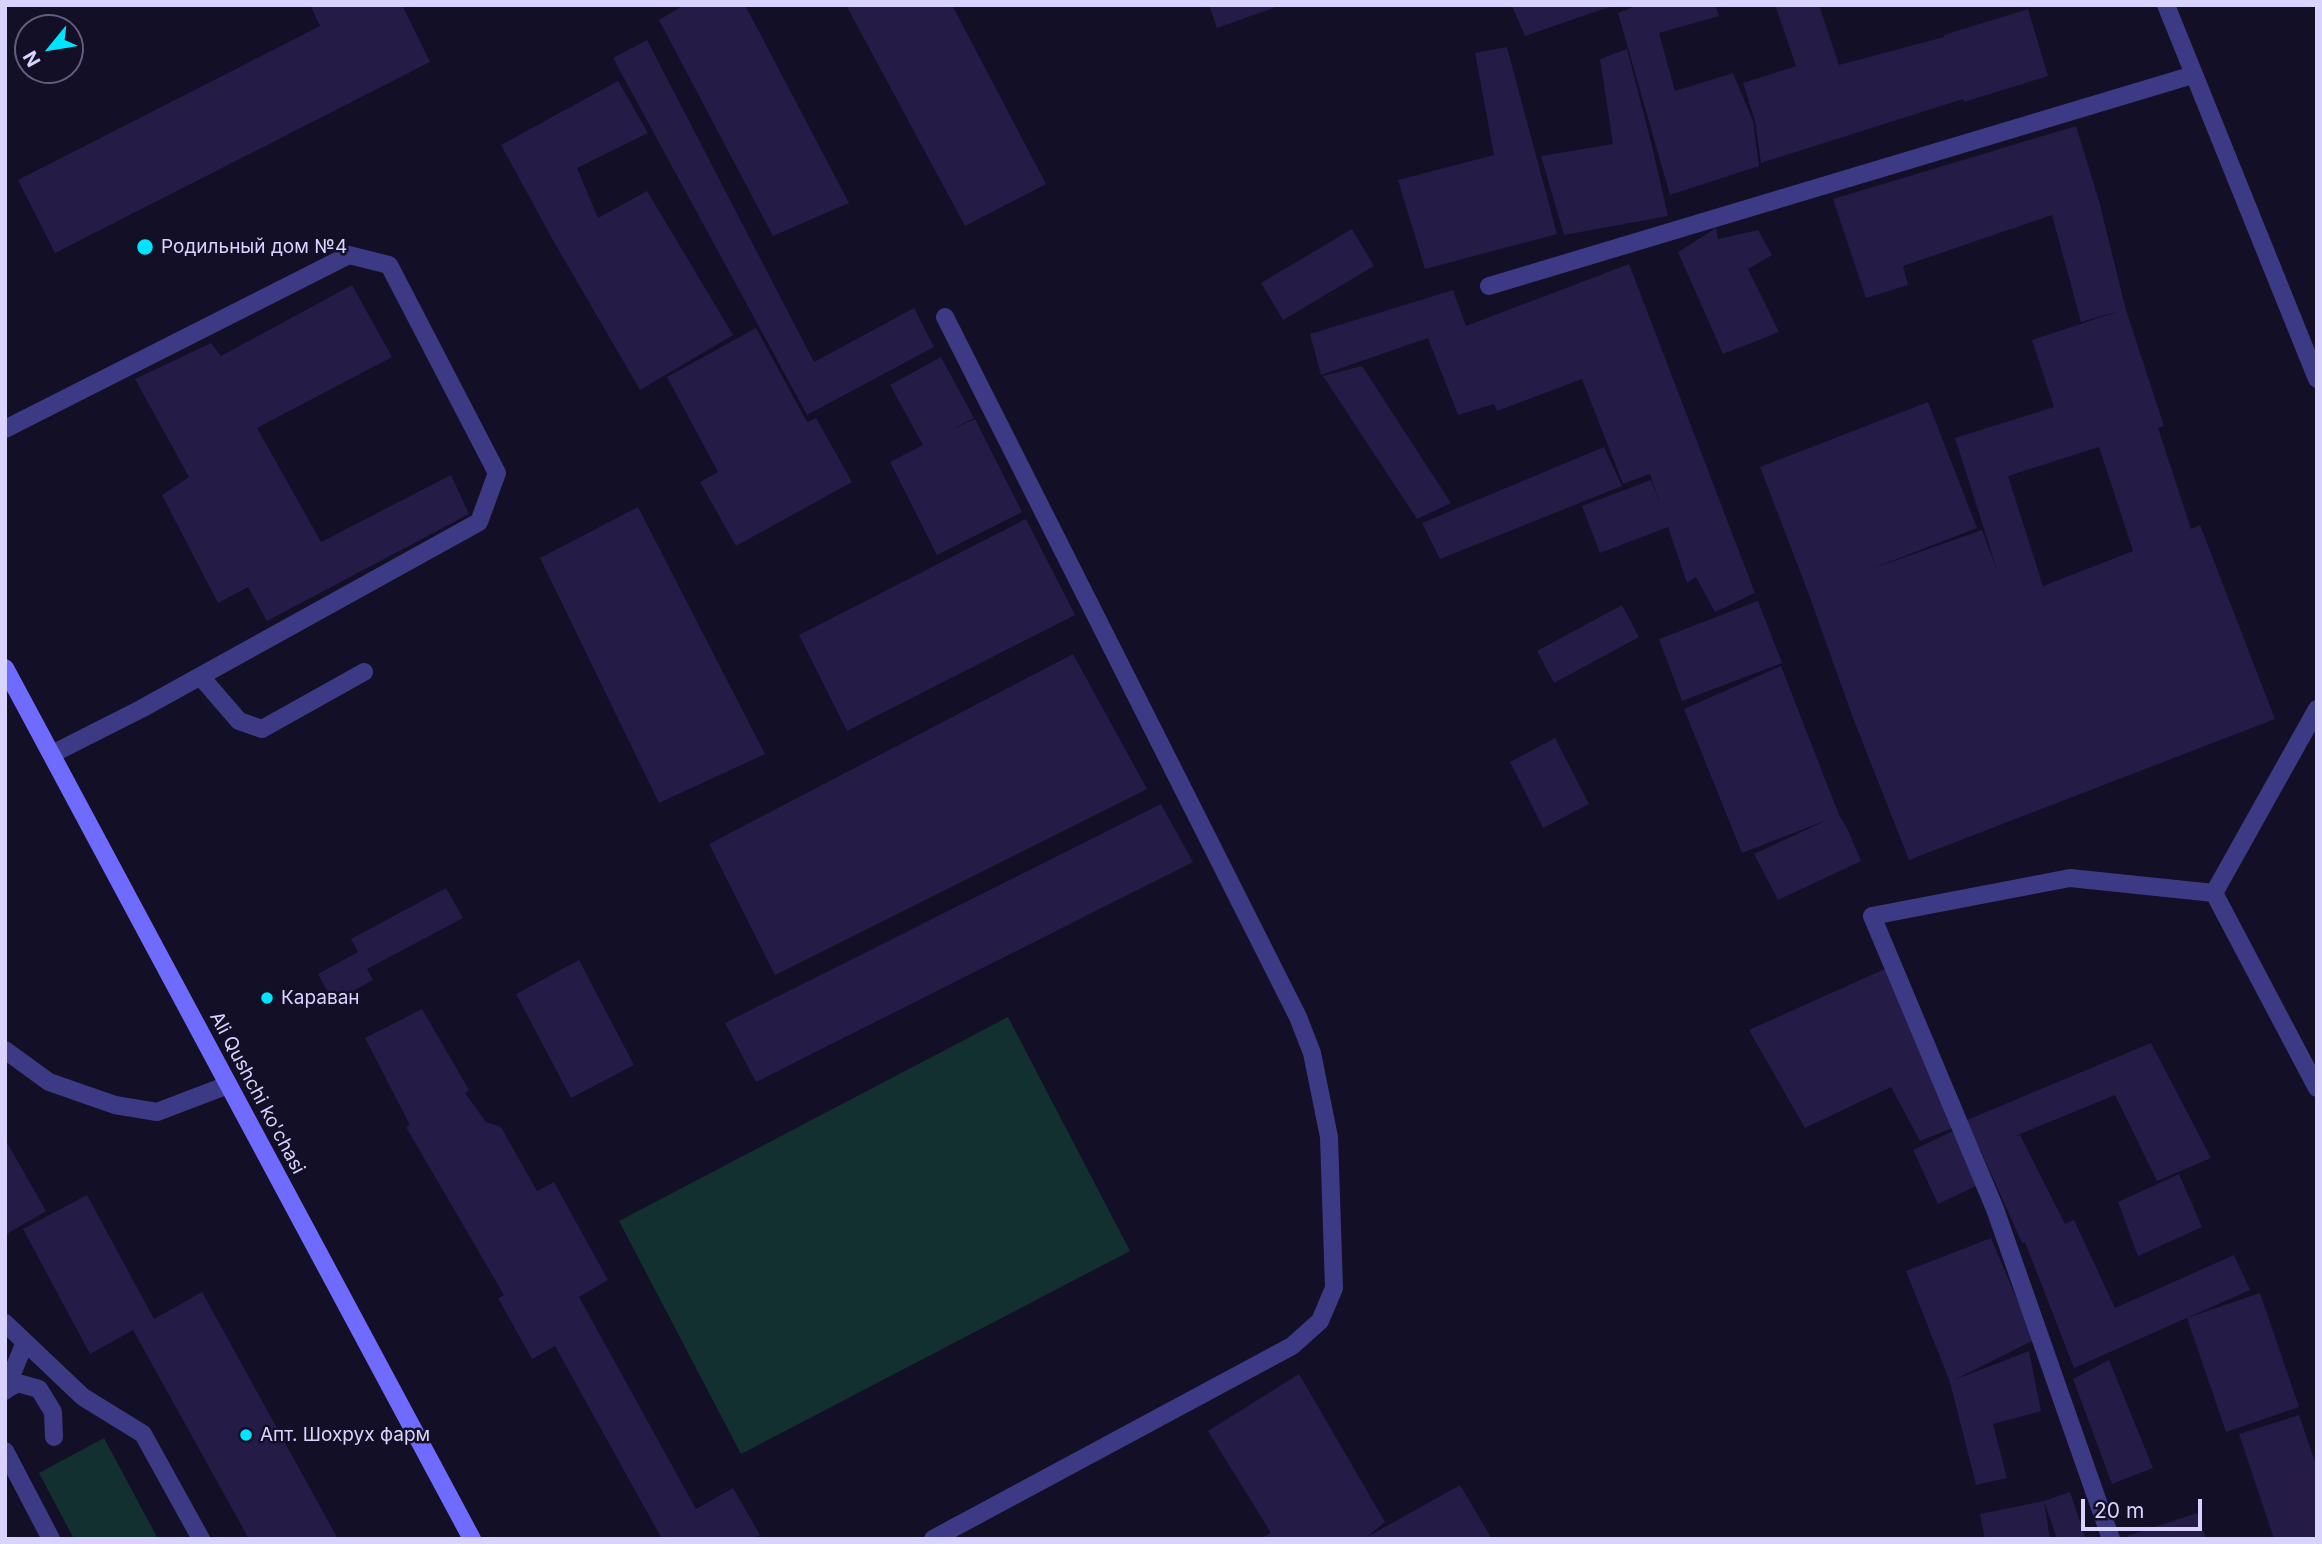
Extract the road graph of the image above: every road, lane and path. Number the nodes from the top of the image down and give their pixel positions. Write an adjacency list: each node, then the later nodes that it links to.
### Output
1 (2166, 5): 2 (street)
2 (2193, 75): 3 (street); 5 (street)
3 (1489, 286)
4 (946, 317): 24 (street)
5 (2317, 379)
6 (5, 429): 9 (street)
7 (5, 668): 11 (main road, Ali Qushchi ko'chasi)
8 (365, 672): 9 (street)
9 (201, 677): 11 (street)
10 (2317, 709): 12 (street)
11 (52, 754): 14 (main road, Ali Qushchi ko'chasi)
12 (2214, 893): 15 (street); 25 (street)
13 (5, 1050): 14 (street)
14 (228, 1085): 23 (main road, Ali Qushchi ko'chasi)
15 (2317, 1088)
16 (5, 1322): 17 (street)
17 (25, 1342): 18 (street); 22 (street)
18 (5, 1390): 19 (street)
19 (54, 1437)
20 (5, 1451): 21 (street)
21 (51, 1539)
22 (201, 1539)
23 (472, 1539)
24 (933, 1539)
25 (2111, 1539)

